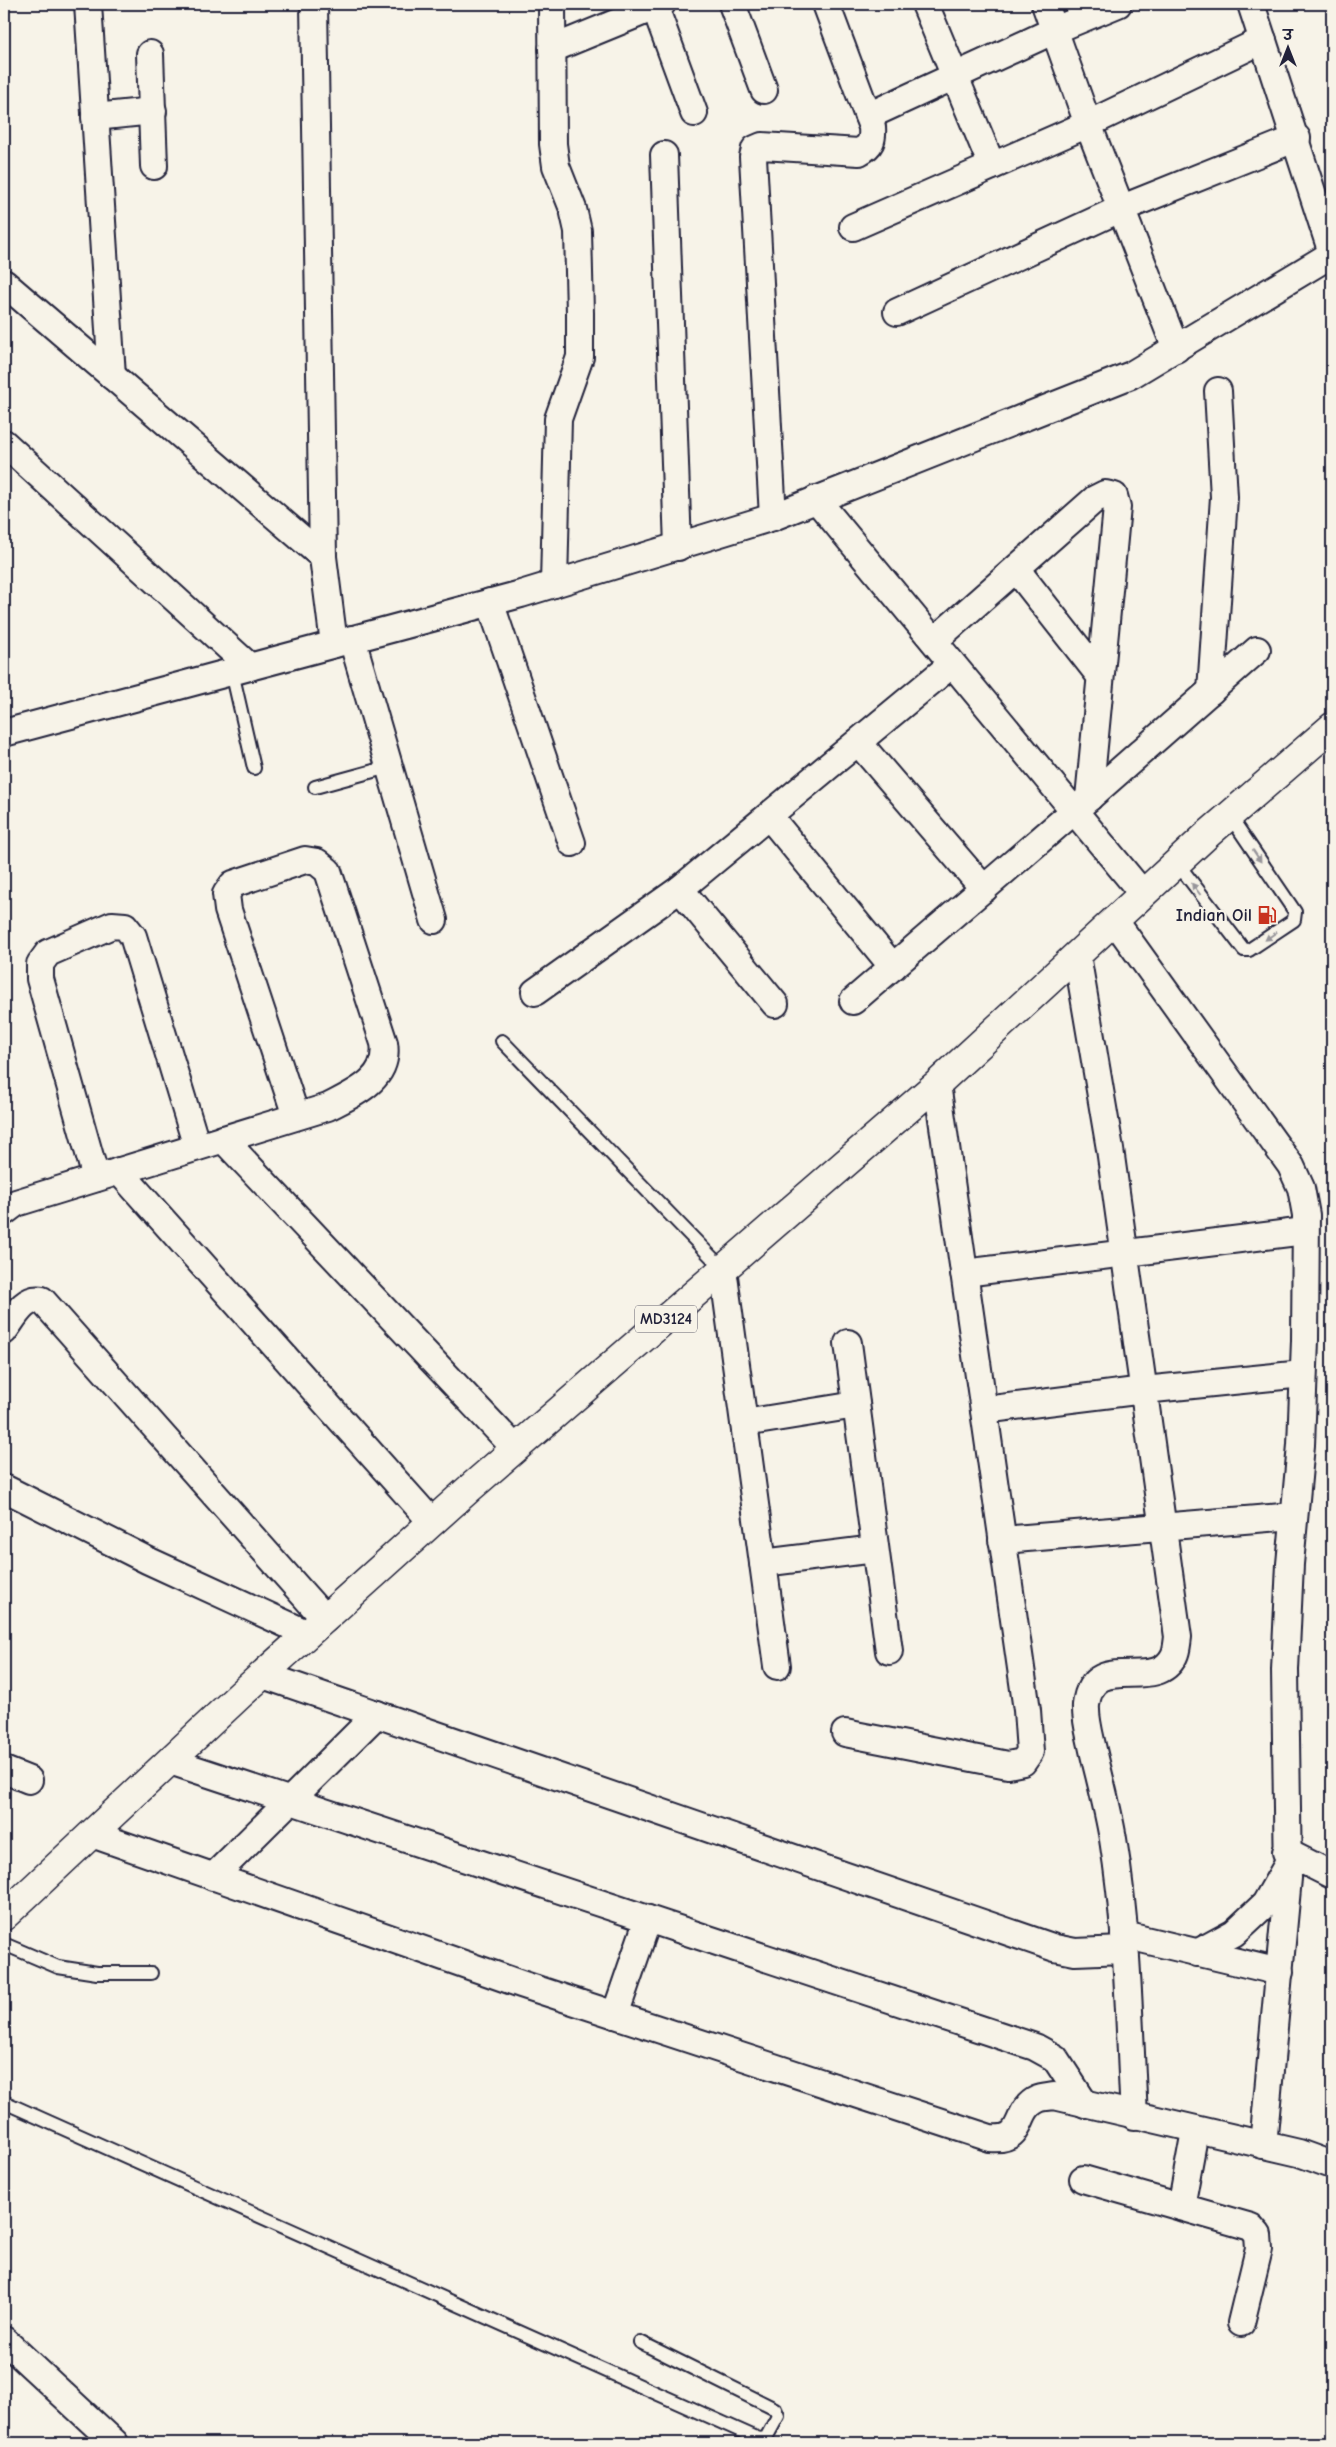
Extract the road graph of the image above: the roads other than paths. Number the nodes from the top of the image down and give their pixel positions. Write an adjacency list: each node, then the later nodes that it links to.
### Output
1 (88, 4): 20 (street)
2 (314, 4): 38 (street)
3 (552, 4): 13 (street)
4 (732, 4): 16 (street)
5 (826, 4): 19 (street)
6 (925, 4): 15 (street)
7 (1045, 4): 11 (street)
8 (1118, 4): 11 (street)
9 (1251, 4): 12 (street)
10 (658, 5): 13 (street); 18 (street)
11 (1055, 30): 15 (street); 21 (street)
12 (1263, 40): 21 (street); 22 (street)
13 (552, 49): 40 (street)
14 (150, 54): 17 (street)
15 (955, 76): 19 (street); 25 (street)
16 (764, 90)
17 (153, 110): 20 (street); 24 (street)
18 (694, 113)
19 (868, 116): 36 (street)
20 (96, 117): 32 (street)
21 (1088, 124): 25 (street); 26 (street)
22 (1296, 138): 26 (street); 28 (street)
23 (664, 155): 37 (street)
24 (154, 166)
25 (992, 166): 27 (street)
26 (1120, 209): 30 (street); 31 (street)
27 (853, 227)
28 (1329, 262): 31 (street)
29 (4, 283): 32 (street)
30 (897, 312)
31 (1176, 349): 35 (street)
32 (112, 376): 38 (street)
33 (1218, 392): 48 (street)
34 (4, 443): 46 (street)
35 (816, 499): 36 (street); 43 (street)
36 (773, 517): 37 (street)
37 (678, 547): 40 (street)
38 (323, 557): 42 (street)
39 (1016, 569): 43 (street); 47 (street); 47 (street)
40 (554, 584): 41 (street)
41 (490, 602): 42 (street); 58 (street)
42 (343, 641): 46 (street); 52 (street)
43 (934, 641): 45 (street)
44 (1258, 650): 48 (street)
45 (952, 664): 51 (street); 55 (street)
46 (241, 670): 50 (street); 53 (lane)
47 (1100, 676): 55 (street)
48 (1211, 691): 55 (street)
49 (1332, 727): 57 (main road, MD3124)
50 (4, 733)
51 (858, 742): 56 (street); 61 (street)
52 (388, 767): 54 (lane); 63 (street)
53 (254, 768)
54 (315, 787)
55 (1082, 805): 61 (street); 62 (street)
56 (768, 816): 60 (street); 66 (street)
57 (1230, 816): 59 (main road, MD3124); 59 (lane, one-way to 59)
58 (572, 843)
59 (1177, 863): 62 (main road, MD3124)
60 (680, 889): 67 (street); 69 (street)
61 (984, 889): 66 (street)
62 (1143, 894): 64 (main road, MD3124)
63 (434, 920)
64 (1115, 921): 65 (main road, MD3124); 77 (street)
65 (1077, 955): 71 (main road, MD3124); 78 (street)
66 (893, 967): 68 (street)
67 (535, 992)
68 (853, 1001)
69 (775, 1004)
70 (502, 1041): 79 (lane)
71 (937, 1084): 79 (main road, MD3124); 80 (street)
72 (296, 1116): 72 (street); 73 (street)
73 (223, 1139): 74 (street); 88 (street)
74 (196, 1147): 75 (street); 75 (street)
75 (107, 1175): 76 (street); 91 (street)
76 (4, 1212)
77 (1306, 1231): 78 (street); 83 (street)
78 (1125, 1253): 80 (street); 84 (street)
79 (723, 1269): 87 (street); 88 (main road, MD3124)
80 (964, 1272): 86 (street)
81 (4, 1331): 96 (street)
82 (848, 1343): 85 (street)
83 (1304, 1374): 84 (street); 90 (street)
84 (1144, 1390): 86 (street); 92 (street)
85 (856, 1406): 87 (street); 94 (street)
86 (984, 1410): 93 (street)
87 (744, 1423): 95 (street)
88 (516, 1448): 91 (main road, MD3124)
89 (4, 1488): 96 (street)
90 (1294, 1516): 92 (street); 107 (street)
91 (432, 1522): 96 (main road, MD3124)
92 (1162, 1527): 93 (street); 112 (street)
93 (1002, 1540): 101 (street)
94 (875, 1549): 95 (street); 97 (street)
95 (763, 1563): 98 (street)
96 (317, 1626): 99 (main road, MD3124)
97 (889, 1650)
98 (777, 1666)
99 (263, 1675): 100 (street); 102 (main road, MD3124)
100 (377, 1714): 105 (street); 112 (street)
101 (845, 1733)
102 (170, 1761): 105 (street); 106 (main road, MD3124)
103 (4, 1770): 104 (street)
104 (29, 1780)
105 (291, 1800): 109 (street); 111 (street)
106 (92, 1834): 109 (street); 110 (main road, MD3124)
107 (1286, 1860): 108 (street); 114 (street); 115 (street)
108 (1332, 1875)
109 (213, 1877): 117 (street)
110 (4, 1916)
111 (648, 1918): 117 (street); 119 (street)
112 (1124, 1943): 114 (street); 120 (street)
113 (4, 1944): 116 (lane)
114 (1197, 1953): 115 (street)
115 (1280, 1972): 122 (street)
116 (152, 1973)
117 (615, 2015): 119 (street)
118 (4, 2102): 128 (lane)
119 (1084, 2104): 120 (street)
120 (1134, 2116): 121 (street)
121 (1195, 2131): 122 (street); 125 (street)
122 (1263, 2145): 123 (street)
123 (1332, 2165)
124 (1083, 2179): 125 (street)
125 (1181, 2207): 126 (street)
126 (1241, 2323)
127 (4, 2340): 129 (street)
128 (640, 2342)
129 (115, 2443)

